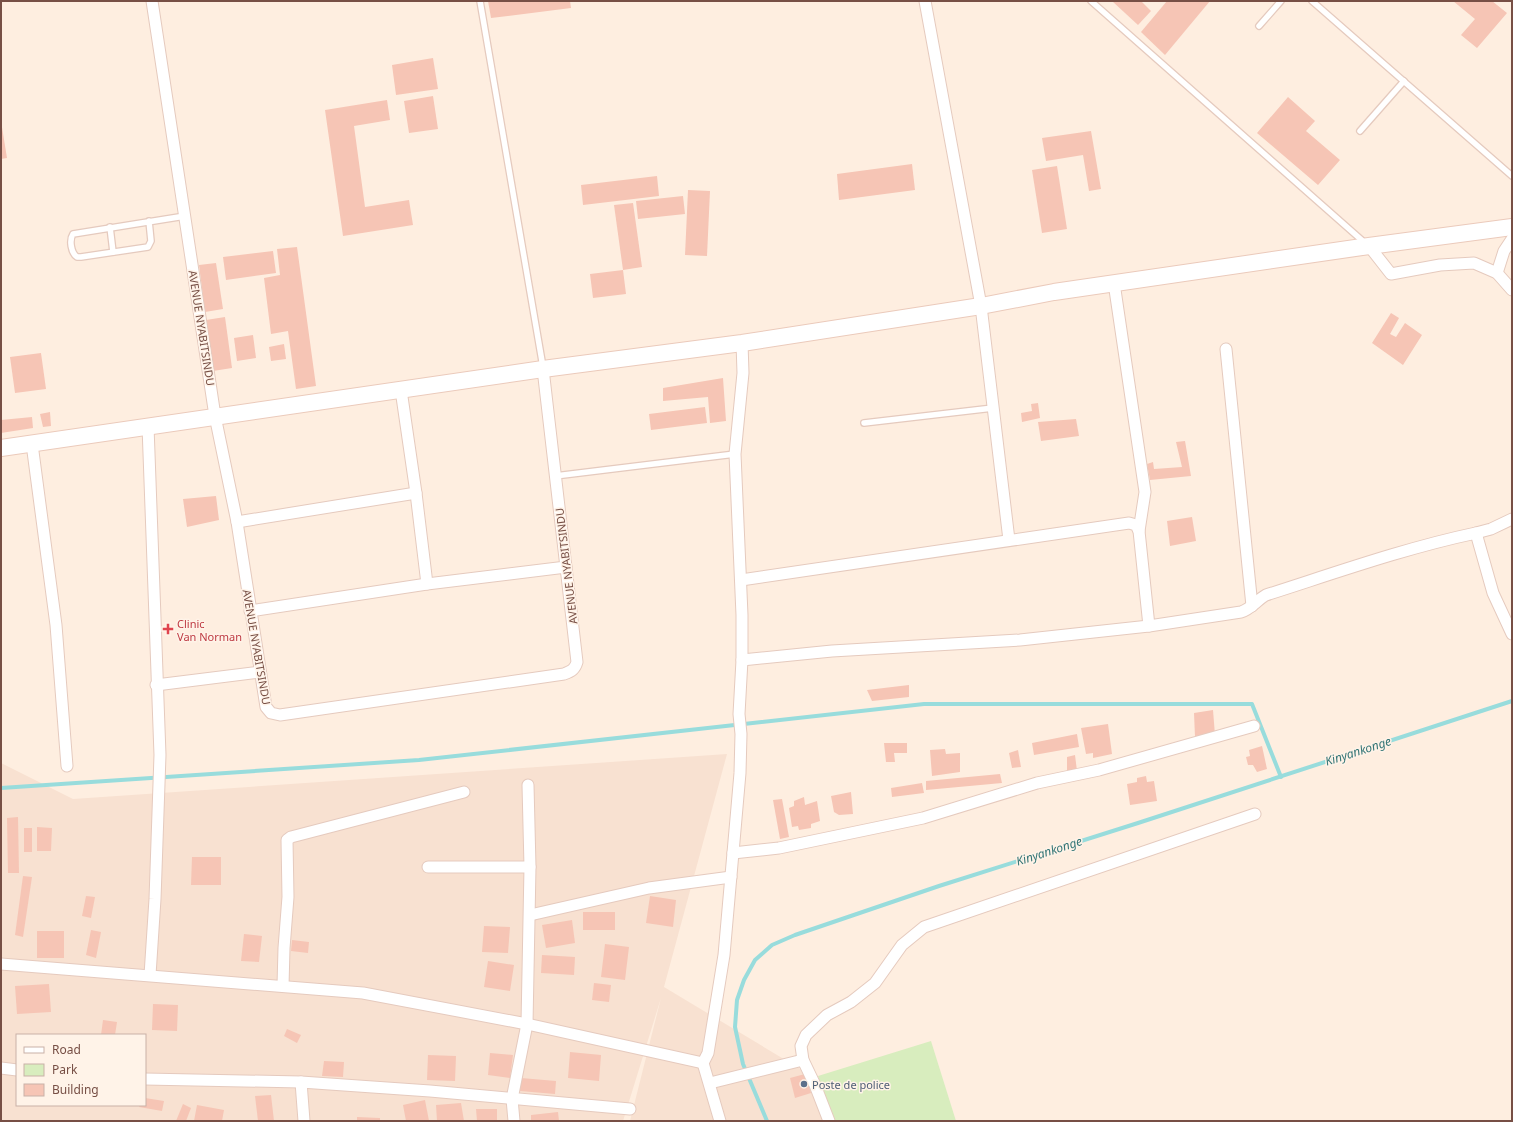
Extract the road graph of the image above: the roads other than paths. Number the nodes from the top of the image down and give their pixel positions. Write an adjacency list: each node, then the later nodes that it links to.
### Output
1 (152, 1): 11 (street, AVENUE NYABITSINDU)
2 (480, 1): 24 (lane)
3 (925, 1): 21 (street)
4 (1091, 1): 16 (lane)
5 (1281, 1): 7 (lane)
6 (1312, 1): 8 (lane)
7 (1259, 26)
8 (1404, 81): 9 (lane); 10 (lane)
9 (1360, 131)
10 (1512, 176)
11 (185, 216): 12 (lane); 27 (street, AVENUE NYABITSINDU)
12 (149, 221): 13 (lane); 17 (lane)
13 (110, 227): 17 (lane); 17 (lane)
14 (1512, 227): 16 (street)
15 (1512, 239): 18 (street)
16 (1369, 246): 18 (street); 19 (street)
17 (113, 252)
18 (1497, 273): 20 (street)
19 (1114, 283): 21 (street); 37 (street)
20 (1512, 290)
21 (981, 306): 22 (street); 26 (street)
22 (742, 343): 24 (street); 32 (street)
23 (1226, 349): 43 (street)
24 (543, 369): 25 (street); 33 (street, AVENUE NYABITSINDU)
25 (401, 390): 27 (street); 34 (street)
26 (993, 408): 28 (lane); 39 (street)
27 (215, 416): 29 (street); 36 (street, AVENUE NYABITSINDU)
28 (864, 423)
29 (148, 426): 30 (street); 49 (street)
30 (32, 444): 31 (street); 51 (street)
31 (1, 448)
32 (735, 454): 33 (lane); 41 (street)
33 (556, 476): 40 (street, AVENUE NYABITSINDU)
34 (416, 493): 36 (street); 42 (street)
35 (1512, 519): 38 (street)
36 (237, 522): 44 (street, AVENUE NYABITSINDU)
37 (1139, 531): 39 (street); 45 (street)
38 (1476, 533): 43 (street); 46 (street)
39 (1009, 540): 41 (street)
40 (566, 567): 42 (street); 48 (street, AVENUE NYABITSINDU)
41 (741, 580): 47 (street)
42 (427, 584): 44 (street)
43 (1252, 606): 45 (street)
44 (250, 611): 48 (street, AVENUE NYABITSINDU)
45 (1149, 626): 47 (street)
46 (1512, 634)
47 (742, 660): 55 (street)
48 (260, 672): 49 (street)
49 (156, 685): 61 (street)
50 (1254, 726): 55 (street)
51 (67, 766)
52 (528, 785): 57 (street)
53 (464, 792): 62 (street)
54 (1255, 814): 64 (street)
55 (733, 853): 58 (street)
56 (428, 867): 57 (street)
57 (530, 867): 59 (street)
58 (731, 877): 59 (street); 65 (street)
59 (530, 915): 63 (street)
60 (1, 964): 61 (street)
61 (150, 975): 62 (street)
62 (283, 986): 63 (street)
63 (527, 1024): 65 (street); 71 (street)
64 (803, 1060): 70 (street); 76 (street)
65 (703, 1063): 70 (street)
66 (1, 1068): 67 (street)
67 (16, 1070)
68 (146, 1079): 69 (street)
69 (301, 1082): 71 (street); 73 (street)
70 (710, 1083): 75 (street)
71 (512, 1099): 72 (street); 74 (street)
72 (630, 1109)
73 (304, 1121)
74 (514, 1121)
75 (720, 1121)
76 (829, 1121)

